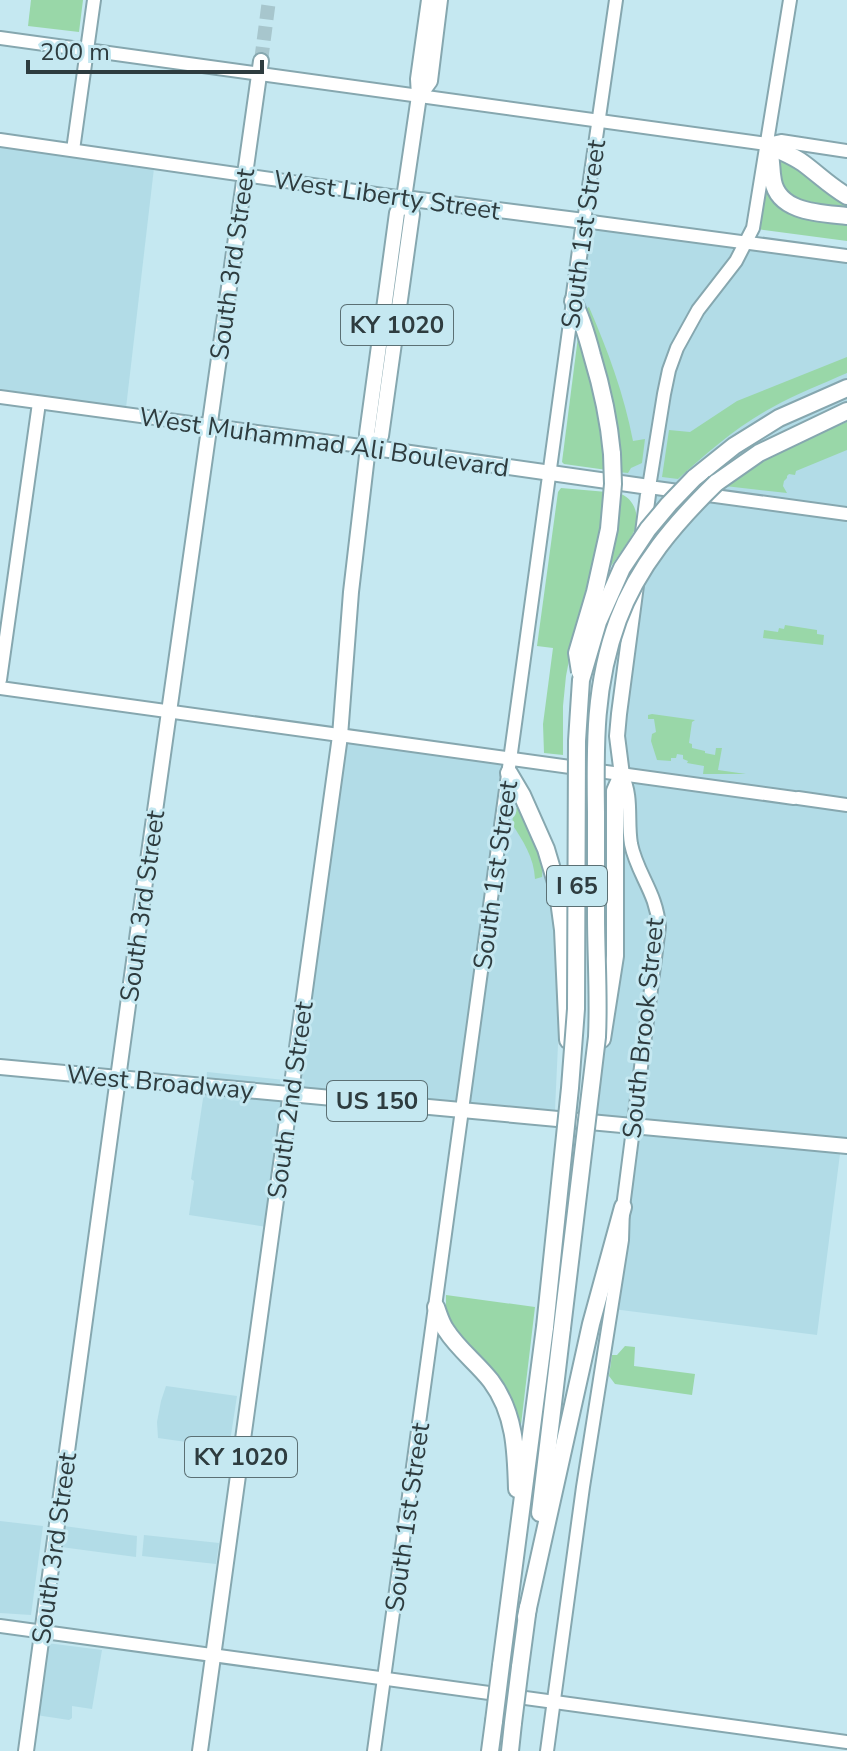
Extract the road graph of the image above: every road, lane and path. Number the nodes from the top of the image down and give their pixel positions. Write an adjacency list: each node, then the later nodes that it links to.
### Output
1 (94, 0): 7 (street)
2 (429, 0): 9 (main road, South 2nd Street / KY 1020)
3 (440, 0): 9 (main road, South 2nd Street / KY 1020)
4 (616, 0): 10 (street, South 1st Street)
5 (790, 0): 12 (street, South Brook Street)
6 (0, 38): 7 (street)
7 (87, 50): 8 (street); 13 (street)
8 (260, 68): 9 (street); 15 (main road, South 3rd Street)
9 (419, 96): 10 (street); 17 (main road, South 2nd Street / KY 1020)
10 (599, 121): 12 (street); 19 (street, South 1st Street)
11 (0, 140): 13 (street, West Liberty Street)
12 (767, 144): 14 (street); 16 (highway); 18 (highway); 20 (street, South Brook Street)
13 (73, 150): 15 (street, West Liberty Street)
14 (847, 151)
15 (245, 175): 17 (street, West Liberty Street); 27 (main road, South 3rd Street)
16 (847, 196)
17 (404, 198): 19 (main road, West Liberty Street); 28 (main road, South 2nd Street / KY 1020)
18 (847, 216)
19 (584, 221): 20 (street); 22 (main road, South 1st Street)
20 (745, 243): 21 (street); 30 (street, South Brook Street)
21 (847, 256)
22 (573, 301): 29 (street, South 1st Street); 33 (highway, bridge)
23 (847, 388): 33 (highway, I 65, bridge)
24 (0, 397): 25 (street, West Muhammad Ali Boulevard)
25 (39, 403): 27 (street, West Muhammad Ali Boulevard); 32 (street)
26 (847, 411): 44 (highway, I 65, bridge)
27 (210, 426): 28 (street, West Muhammad Ali Boulevard); 35 (main road, South 3rd Street)
28 (368, 447): 29 (main road, West Muhammad Ali Boulevard); 36 (main road, South 2nd Street / KY 1020)
29 (549, 473): 30 (main road, West Muhammad Ali Boulevard); 37 (street, South 1st Street)
30 (649, 487): 31 (street); 38 (main road, South Brook Street)
31 (847, 514)
32 (0, 680)
33 (581, 680): 42 (highway, I 65, bridge)
34 (0, 688): 35 (street)
35 (169, 711): 36 (street); 41 (main road, South 3rd Street)
36 (340, 736): 37 (street); 43 (main road, South 2nd Street / KY 1020)
37 (509, 766): 38 (street); 42 (highway, bridge); 45 (street, South 1st Street)
38 (622, 775): 39 (street); 44 (highway, bridge); 46 (street, South Brook Street)
39 (847, 805)
40 (0, 1067): 41 (main road, West Broadway / US 150)
41 (118, 1078): 43 (main road, West Broadway / US 150); 54 (main road, South 3rd Street)
42 (570, 1088): 50 (highway, I 65, bridge)
43 (291, 1093): 45 (main road, West Broadway / US 150); 55 (main road, South 2nd Street / KY 1020)
44 (589, 1106): 50 (highway, I 65, bridge)
45 (462, 1110): 46 (main road, US 150); 49 (street, South 1st Street)
46 (634, 1126): 47 (main road, US 150); 48 (street, South Brook Street)
47 (847, 1146)
48 (623, 1207): 51 (highway); 57 (street, South Brook Street)
49 (436, 1307): 52 (highway); 56 (street, South 1st Street)
50 (553, 1327): 51 (highway, I 65)
51 (549, 1437): 52 (highway, I 65); 63 (highway, bridge)
52 (521, 1488): 62 (highway, I 65, bridge)
53 (0, 1626): 54 (street)
54 (43, 1632): 55 (street); 59 (main road, South 3rd Street)
55 (213, 1655): 56 (street); 60 (main road, South 2nd Street / KY 1020)
56 (384, 1678): 57 (street); 61 (street, South 1st Street)
57 (554, 1702): 58 (street); 64 (street, South Brook Street)
58 (847, 1742)
59 (26, 1751)
60 (200, 1751)
61 (374, 1751)
62 (490, 1751)
63 (510, 1751)
64 (547, 1751)

